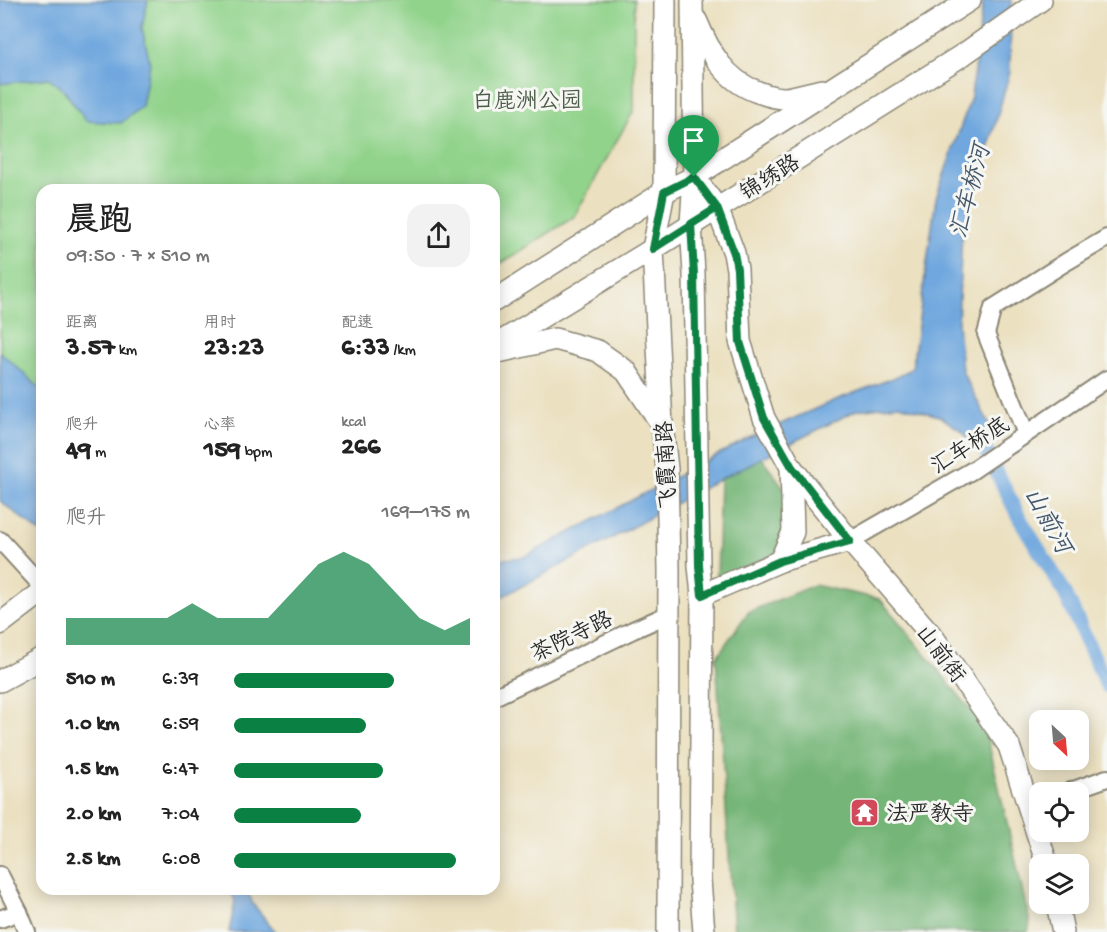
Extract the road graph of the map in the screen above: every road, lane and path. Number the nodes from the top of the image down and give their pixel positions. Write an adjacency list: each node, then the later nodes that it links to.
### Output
1 (665, 0): 7 (main road, 飞霞南路)
2 (970, 0): 5 (main road, 锦绣路)
3 (1034, 5): 8 (main road, 锦绣路)
4 (692, 6): 5 (main road); 6 (main road, 飞霞南路)
5 (834, 87): 6 (main road, 锦绣路)
6 (694, 177): 7 (main road, 锦绣路); 8 (main road, 山前街); 9 (main road, 飞霞南路)
7 (664, 192): 11 (main road, 飞霞南路); 12 (main road, 锦绣路)
8 (717, 208): 9 (main road, 锦绣路); 18 (main road, 山前街)
9 (691, 224): 11 (main road, 锦绣路); 24 (main road, 飞霞南路)
10 (1107, 238): 17 (street)
11 (653, 249): 13 (main road, 锦绣路); 16 (main road, 飞霞南路)
12 (500, 297)
13 (500, 342)
14 (500, 352): 16 (main road)
15 (1107, 379): 17 (street, 汇车桥底)
16 (662, 425): 27 (main road, 飞霞南路)
17 (1021, 438): 20 (street, 汇车桥底)
18 (790, 465): 20 (main road, 山前街); 21 (main road, 山前街)
19 (0, 540): 22 (street)
20 (850, 541): 21 (main road); 34 (main road, 山前街)
21 (780, 561): 24 (main road)
22 (36, 579)
23 (36, 595): 26 (main road)
24 (702, 595): 41 (main road, 飞霞南路)
25 (36, 597): 28 (main road)
26 (0, 611)
27 (669, 614): 31 (street, 茶院寺路); 40 (main road, 飞霞南路)
28 (0, 624)
29 (36, 661): 30 (main road)
30 (0, 681)
31 (500, 694)
32 (1107, 778): 33 (street)
33 (1089, 784)
34 (1029, 792)
35 (0, 875): 36 (street)
36 (19, 912): 38 (street); 39 (street)
37 (1059, 914): 42 (main road)
38 (0, 919)
39 (27, 932)
40 (668, 932)
41 (704, 932)
42 (1063, 932)

